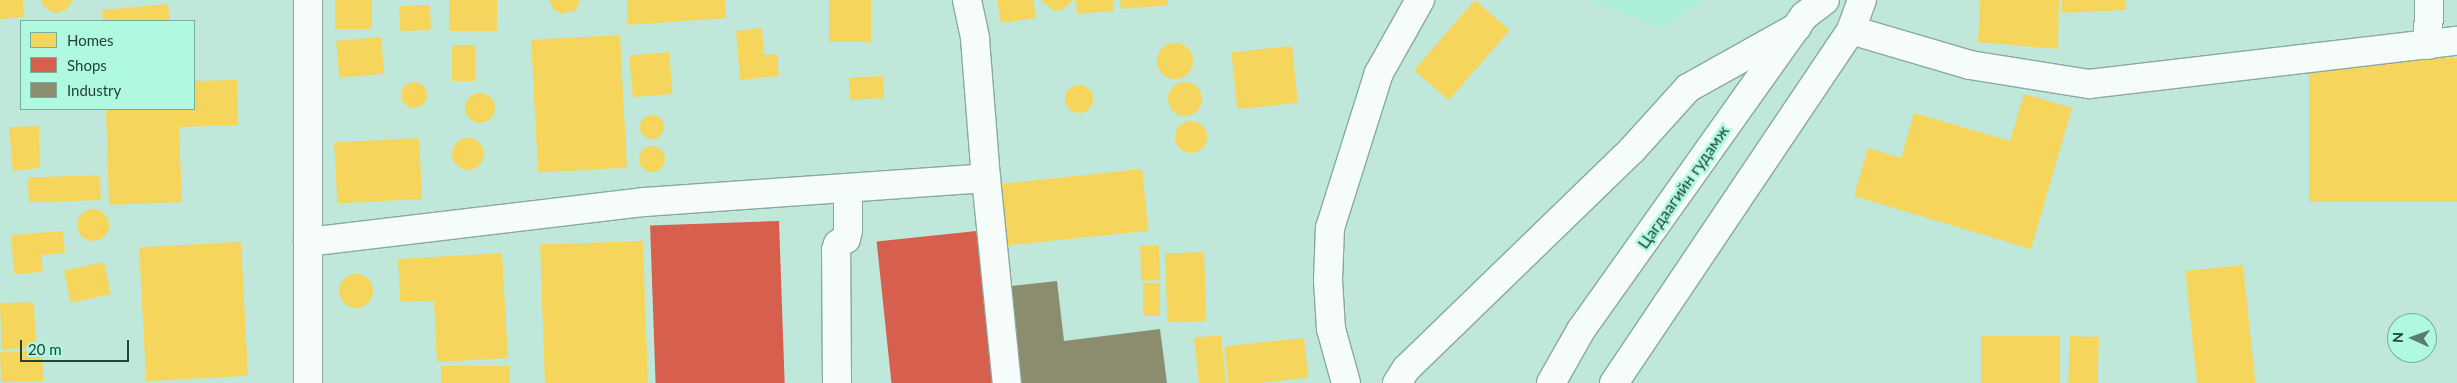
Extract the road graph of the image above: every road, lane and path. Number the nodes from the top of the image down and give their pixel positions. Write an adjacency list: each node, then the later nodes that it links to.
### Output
1 (308, 0): 13 (street)
2 (968, 0): 11 (street)
3 (1420, 0): 19 (street)
4 (1825, 0): 7 (street, Цагдаагийн гудамж)
5 (1862, 0): 8 (street)
6 (2429, 0): 10 (street)
7 (1797, 27): 14 (street, Цагдаагийн гудамж); 20 (street)
8 (1851, 30): 10 (street); 15 (street)
9 (2457, 42): 10 (street)
10 (2428, 45)
11 (986, 178): 12 (street); 18 (street)
12 (848, 188): 13 (street); 17 (street)
13 (308, 242): 16 (street)
14 (1581, 330): 21 (street); 22 (street, Цагдаагийн гудамж)
15 (1621, 377)
16 (308, 383)
17 (838, 383)
18 (1007, 383)
19 (1346, 383)
20 (1397, 383)
21 (1542, 383)
22 (1551, 383)

